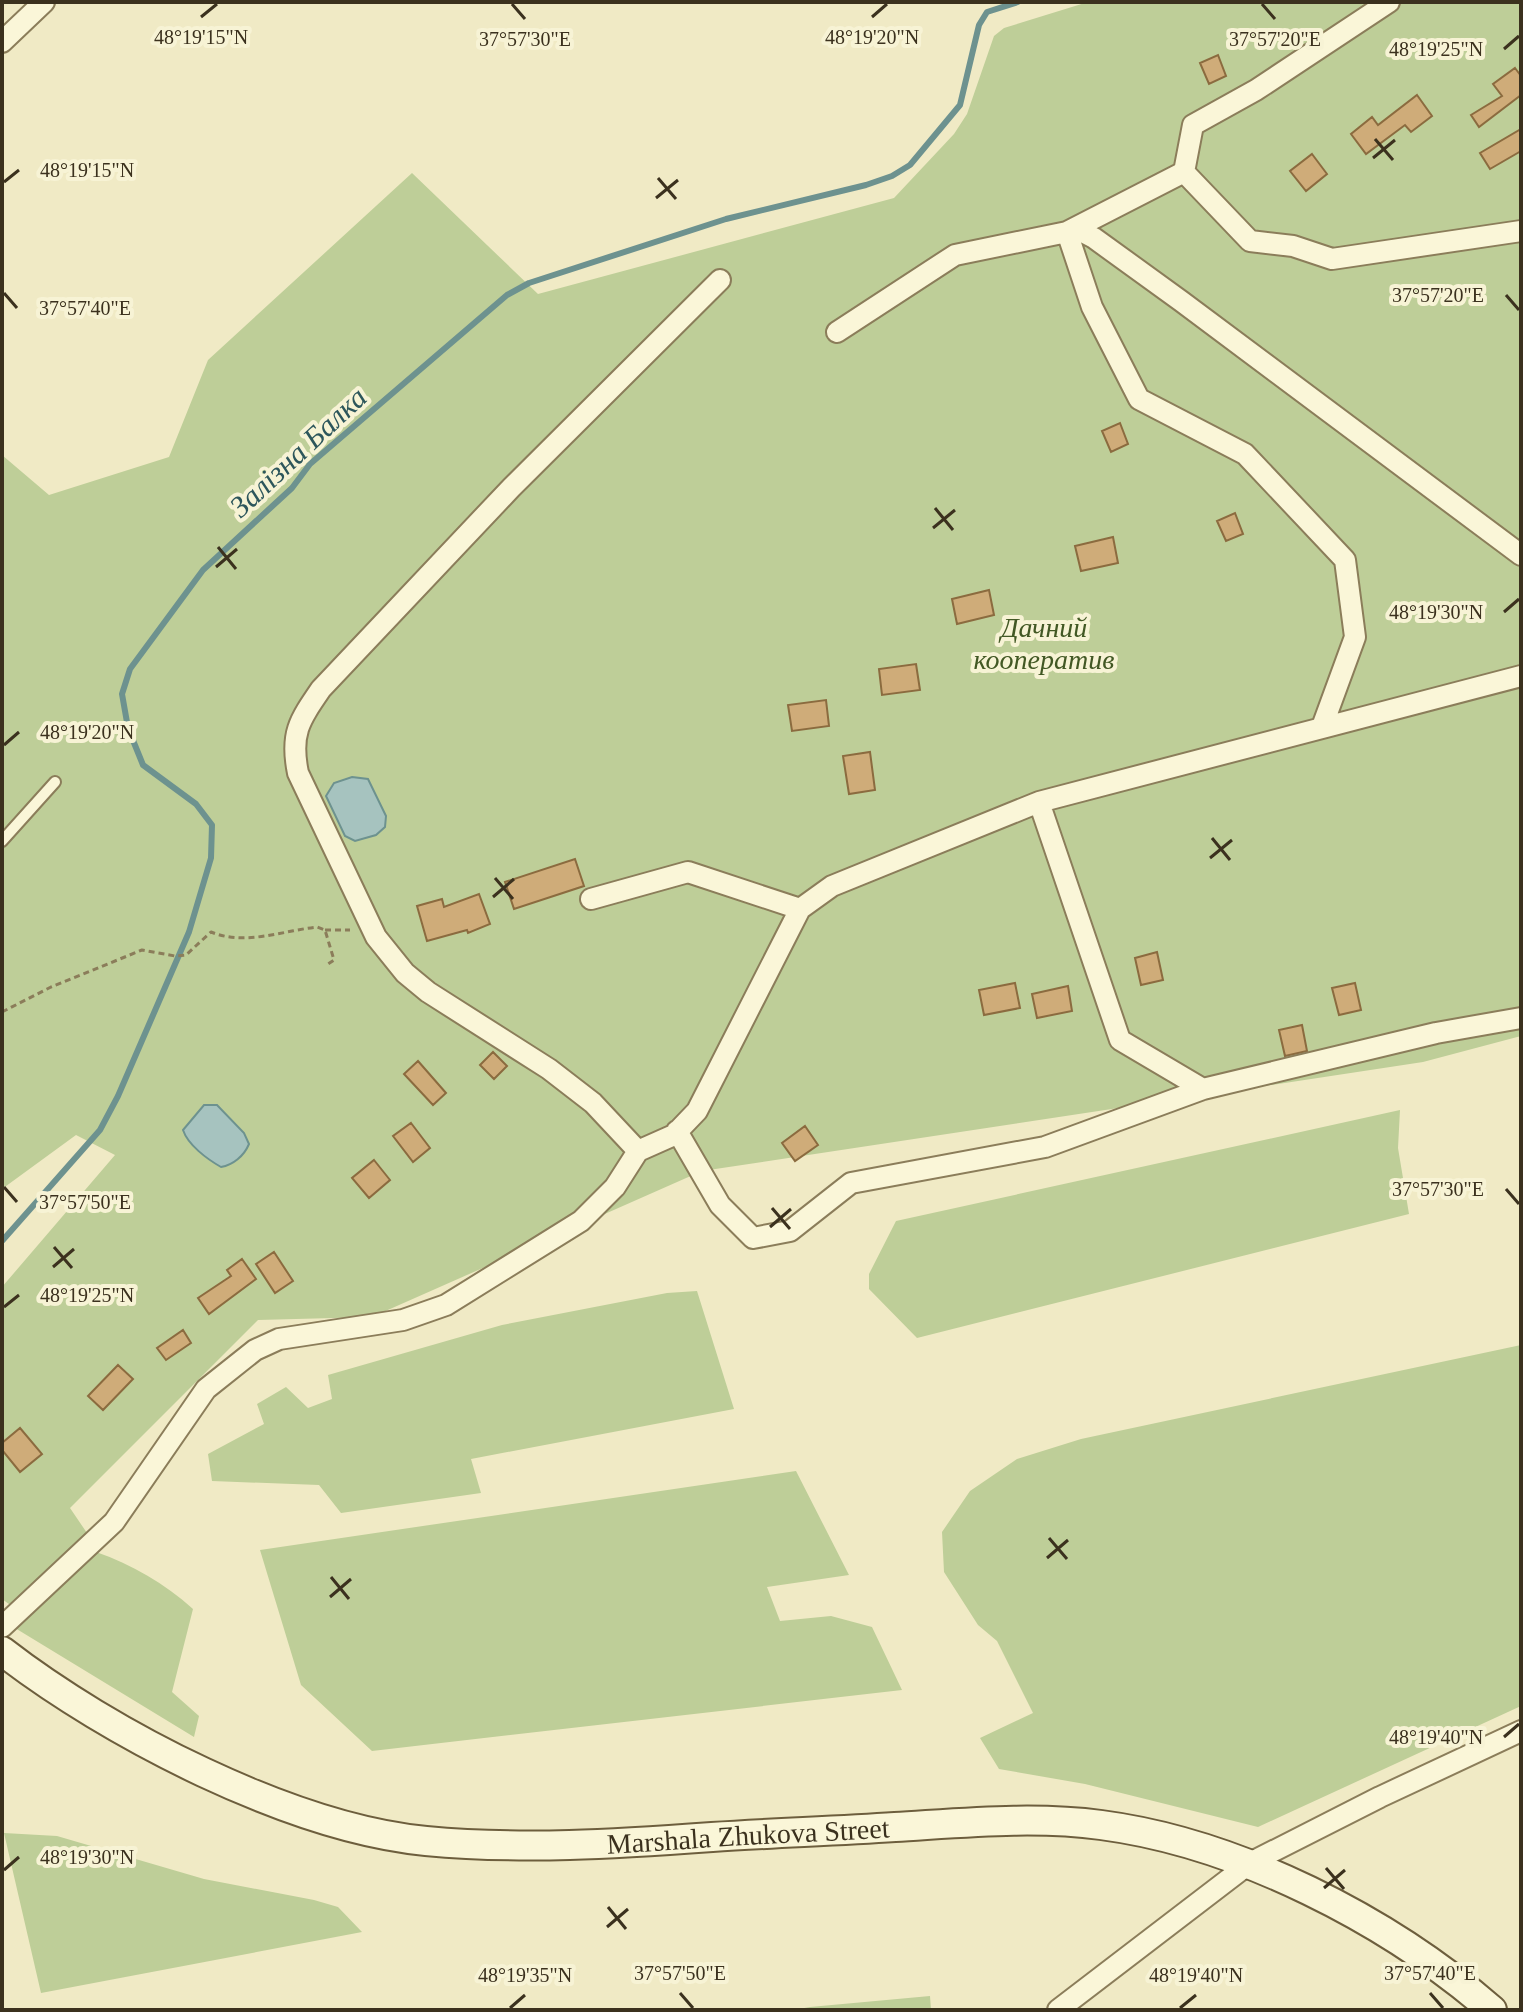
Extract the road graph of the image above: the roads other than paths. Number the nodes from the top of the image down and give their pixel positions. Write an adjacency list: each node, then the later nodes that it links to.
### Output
1 (44, 2): 3 (street)
2 (1374, 6): 4 (street)
3 (2, 42)
4 (1184, 172): 5 (street); 6 (street)
5 (1071, 230): 8 (street); 9 (street); 11 (street)
6 (1521, 231)
7 (720, 280): 20 (street)
8 (837, 332)
9 (1521, 555)
10 (1521, 676): 11 (street)
11 (1322, 727): 13 (street)
12 (55, 782): 14 (lane)
13 (1039, 802): 16 (street); 18 (street)
14 (2, 841)
15 (591, 899): 16 (street)
16 (800, 909): 19 (street)
17 (1521, 1018): 18 (street)
18 (1203, 1089): 19 (street)
19 (677, 1131): 20 (street)
20 (638, 1151): 21 (street)
21 (2, 1627)
22 (2, 1651): 24 (main road, Marshala Zhukova Street)
23 (1521, 1731): 24 (street)
24 (1250, 1863): 25 (street); 26 (main road, Marshala Zhukova Street)
25 (1058, 2010)
26 (1492, 2010)

